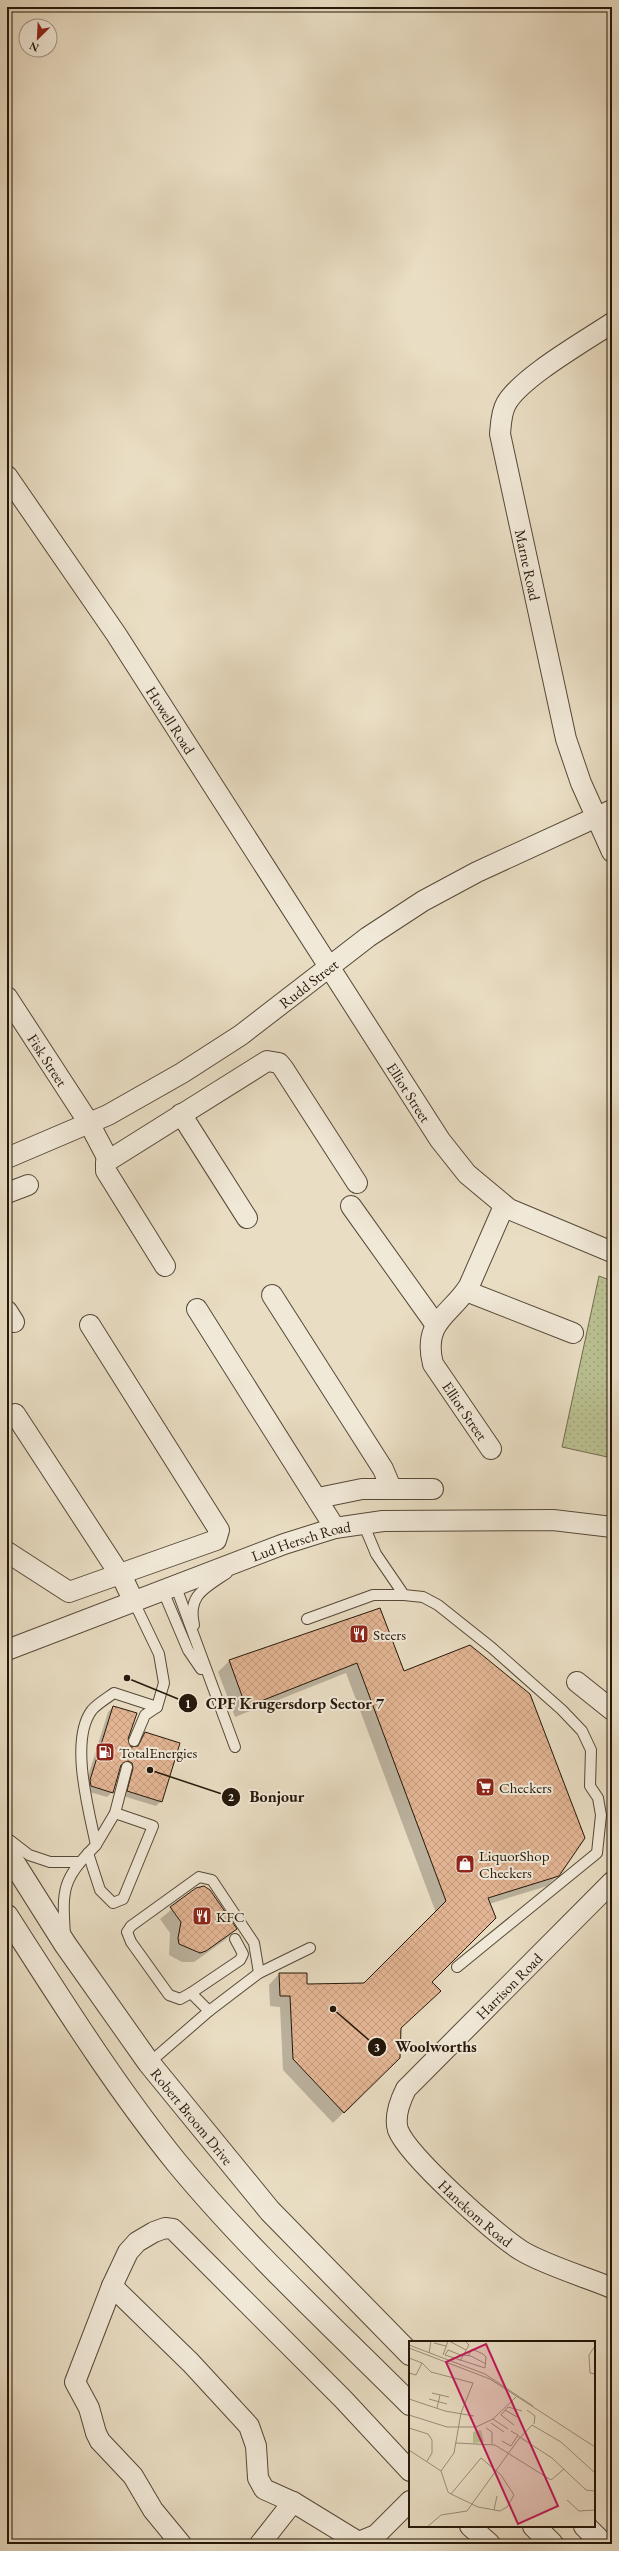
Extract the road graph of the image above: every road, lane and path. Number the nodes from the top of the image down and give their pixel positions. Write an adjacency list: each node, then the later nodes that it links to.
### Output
1 (612, 323): 3 (street, Marne Road)
2 (7, 476): 5 (street, Howell Road)
3 (604, 814): 4 (street, Marne Road); 5 (street, Rudd Street)
4 (612, 852)
5 (329, 966): 8 (street, Rudd Street); 15 (street, Elliot Street)
6 (7, 997): 8 (street, Fisk Street)
7 (181, 1114): 10 (street); 11 (street); 16 (street)
8 (89, 1123): 9 (street, Rudd Street); 10 (street, Fisk Street)
9 (7, 1158)
10 (108, 1159): 18 (street)
11 (357, 1183)
12 (28, 1185): 13 (street)
13 (7, 1193)
14 (351, 1206): 22 (street)
15 (504, 1206): 17 (street, Elliot Street); 19 (street, Elliot Street)
16 (247, 1218)
17 (612, 1252)
18 (165, 1266)
19 (466, 1291): 22 (street, Elliot Street); 24 (street)
20 (272, 1295): 27 (street)
21 (197, 1309): 29 (street)
22 (436, 1324): 26 (street, Elliot Street)
23 (90, 1325): 35 (street)
24 (573, 1333)
25 (15, 1414): 35 (street)
26 (491, 1449)
27 (391, 1488): 28 (street); 29 (street)
28 (433, 1488)
29 (318, 1498): 32 (street)
30 (363, 1523): 31 (street, Lud Hersch Road); 32 (street, Lud Hersch Road); 37 (lane)
31 (612, 1527)
32 (335, 1528): 34 (street, Lud Hersch Road)
33 (7, 1552): 35 (street)
34 (246, 1559): 36 (street, Lud Hersch Road); 41 (lane)
35 (120, 1575): 38 (street)
36 (169, 1589): 38 (street, Lud Hersch Road); 41 (lane)
37 (404, 1595): 39 (lane); 59 (lane)
38 (134, 1602): 40 (street, Lud Hersch Road); 43 (lane)
39 (307, 1619)
40 (7, 1650)
41 (209, 1681): 46 (lane)
42 (577, 1682): 44 (street)
43 (156, 1707): 45 (lane); 50 (lane)
44 (612, 1710)
45 (134, 1741)
46 (235, 1747)
47 (127, 1767): 48 (lane)
48 (115, 1813): 50 (lane); 52 (lane)
49 (7, 1838): 53 (lane)
50 (96, 1845): 52 (lane)
51 (7, 1852): 57 (street, Robert Broom Drive)
52 (88, 1853): 53 (lane)
53 (79, 1862): 57 (lane)
54 (612, 1882): 64 (street, Harrison Road)
55 (7, 1916): 68 (street)
56 (235, 1939): 61 (lane)
57 (65, 1944): 63 (street, Robert Broom Drive)
58 (310, 1948): 60 (lane)
59 (457, 1967)
60 (259, 1973): 61 (lane); 62 (lane)
61 (192, 1993): 62 (lane)
62 (209, 2011): 63 (lane)
63 (149, 2063): 67 (street, Robert Broom Drive)
64 (406, 2090): 66 (street, Hanekom Road)
65 (112, 2286): 69 (street); 70 (street); 76 (street)
66 (612, 2288)
67 (409, 2353)
68 (409, 2403)
69 (409, 2470)
70 (293, 2502): 75 (street); 77 (street)
71 (409, 2502): 75 (street)
72 (471, 2527): 78 (street)
73 (535, 2527): 79 (street)
74 (586, 2527): 80 (street)
75 (364, 2542)
76 (181, 2544)
77 (260, 2544)
78 (490, 2544)
79 (552, 2544)
80 (603, 2544)

